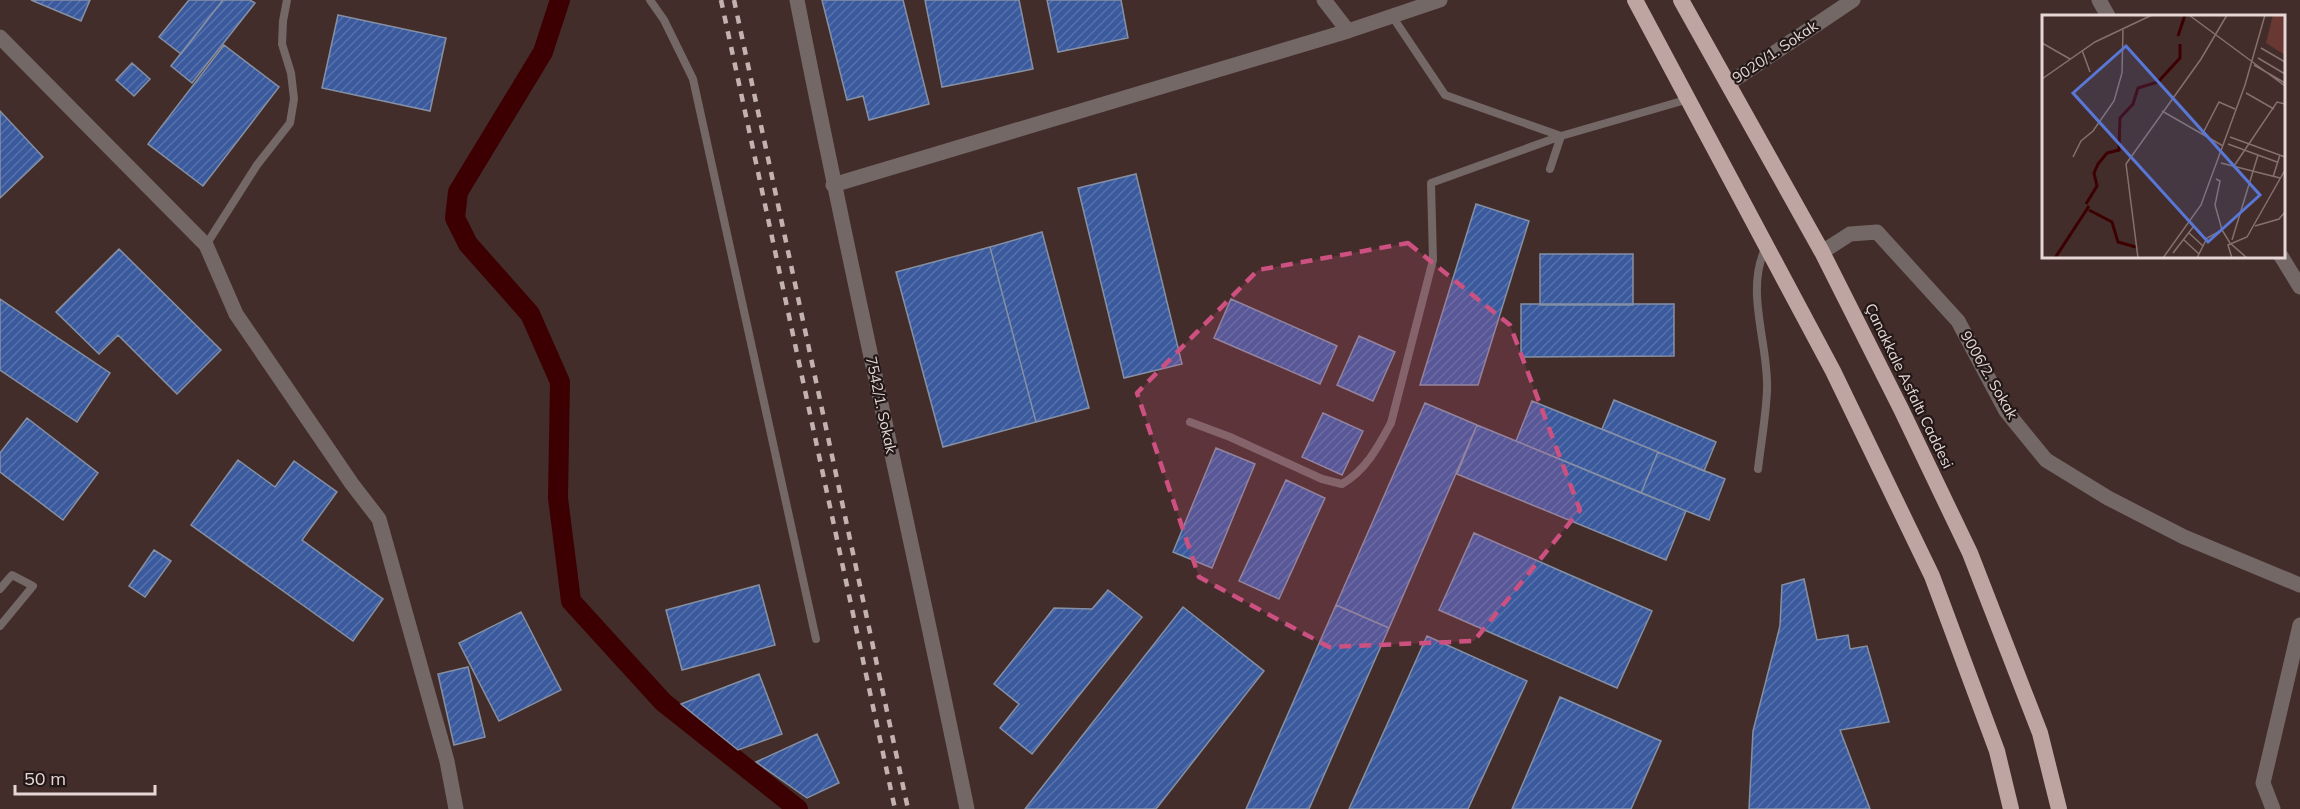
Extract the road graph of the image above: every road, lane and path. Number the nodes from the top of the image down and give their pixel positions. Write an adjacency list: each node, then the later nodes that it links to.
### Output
1 (286, 0): 19 (lane)
2 (650, 0): 30 (lane)
3 (797, 0): 18 (street, 7542/1. Sokak)
4 (1324, 0): 12 (street)
5 (1440, 0): 11 (street)
6 (1635, 0): 15 (highway)
7 (1680, 0): 14 (highway, Çanakkale Asfaltı Caddesi)
8 (1853, 0): 14 (street, 9020/1. Sokak)
9 (2099, 0): 10 (street)
10 (2107, 15)
11 (1392, 16): 12 (street); 16 (lane)
12 (1348, 32): 18 (street)
13 (0, 37): 19 (street)
14 (1728, 84): 21 (highway, Çanakkale Asfaltı Caddesi)
15 (1689, 99): 16 (lane); 20 (highway)
16 (1561, 136): 17 (lane); 24 (lane)
17 (1550, 169)
18 (833, 184): 32 (street, 7542/1. Sokak)
19 (206, 245): 31 (street)
20 (1767, 246): 25 (lane); 33 (highway)
21 (1822, 252): 26 (street, 9006/2. Sokak); 34 (highway, Çanakkale Asfaltı Caddesi)
22 (2282, 258): 23 (street)
23 (2300, 287)
24 (1190, 422)
25 (1758, 469)
26 (2300, 585)
27 (0, 589): 29 (lane)
28 (2300, 625): 35 (street)
29 (0, 626)
30 (816, 639)
31 (456, 809)
32 (967, 809)
33 (2011, 809)
34 (2059, 809)
35 (2273, 809)

